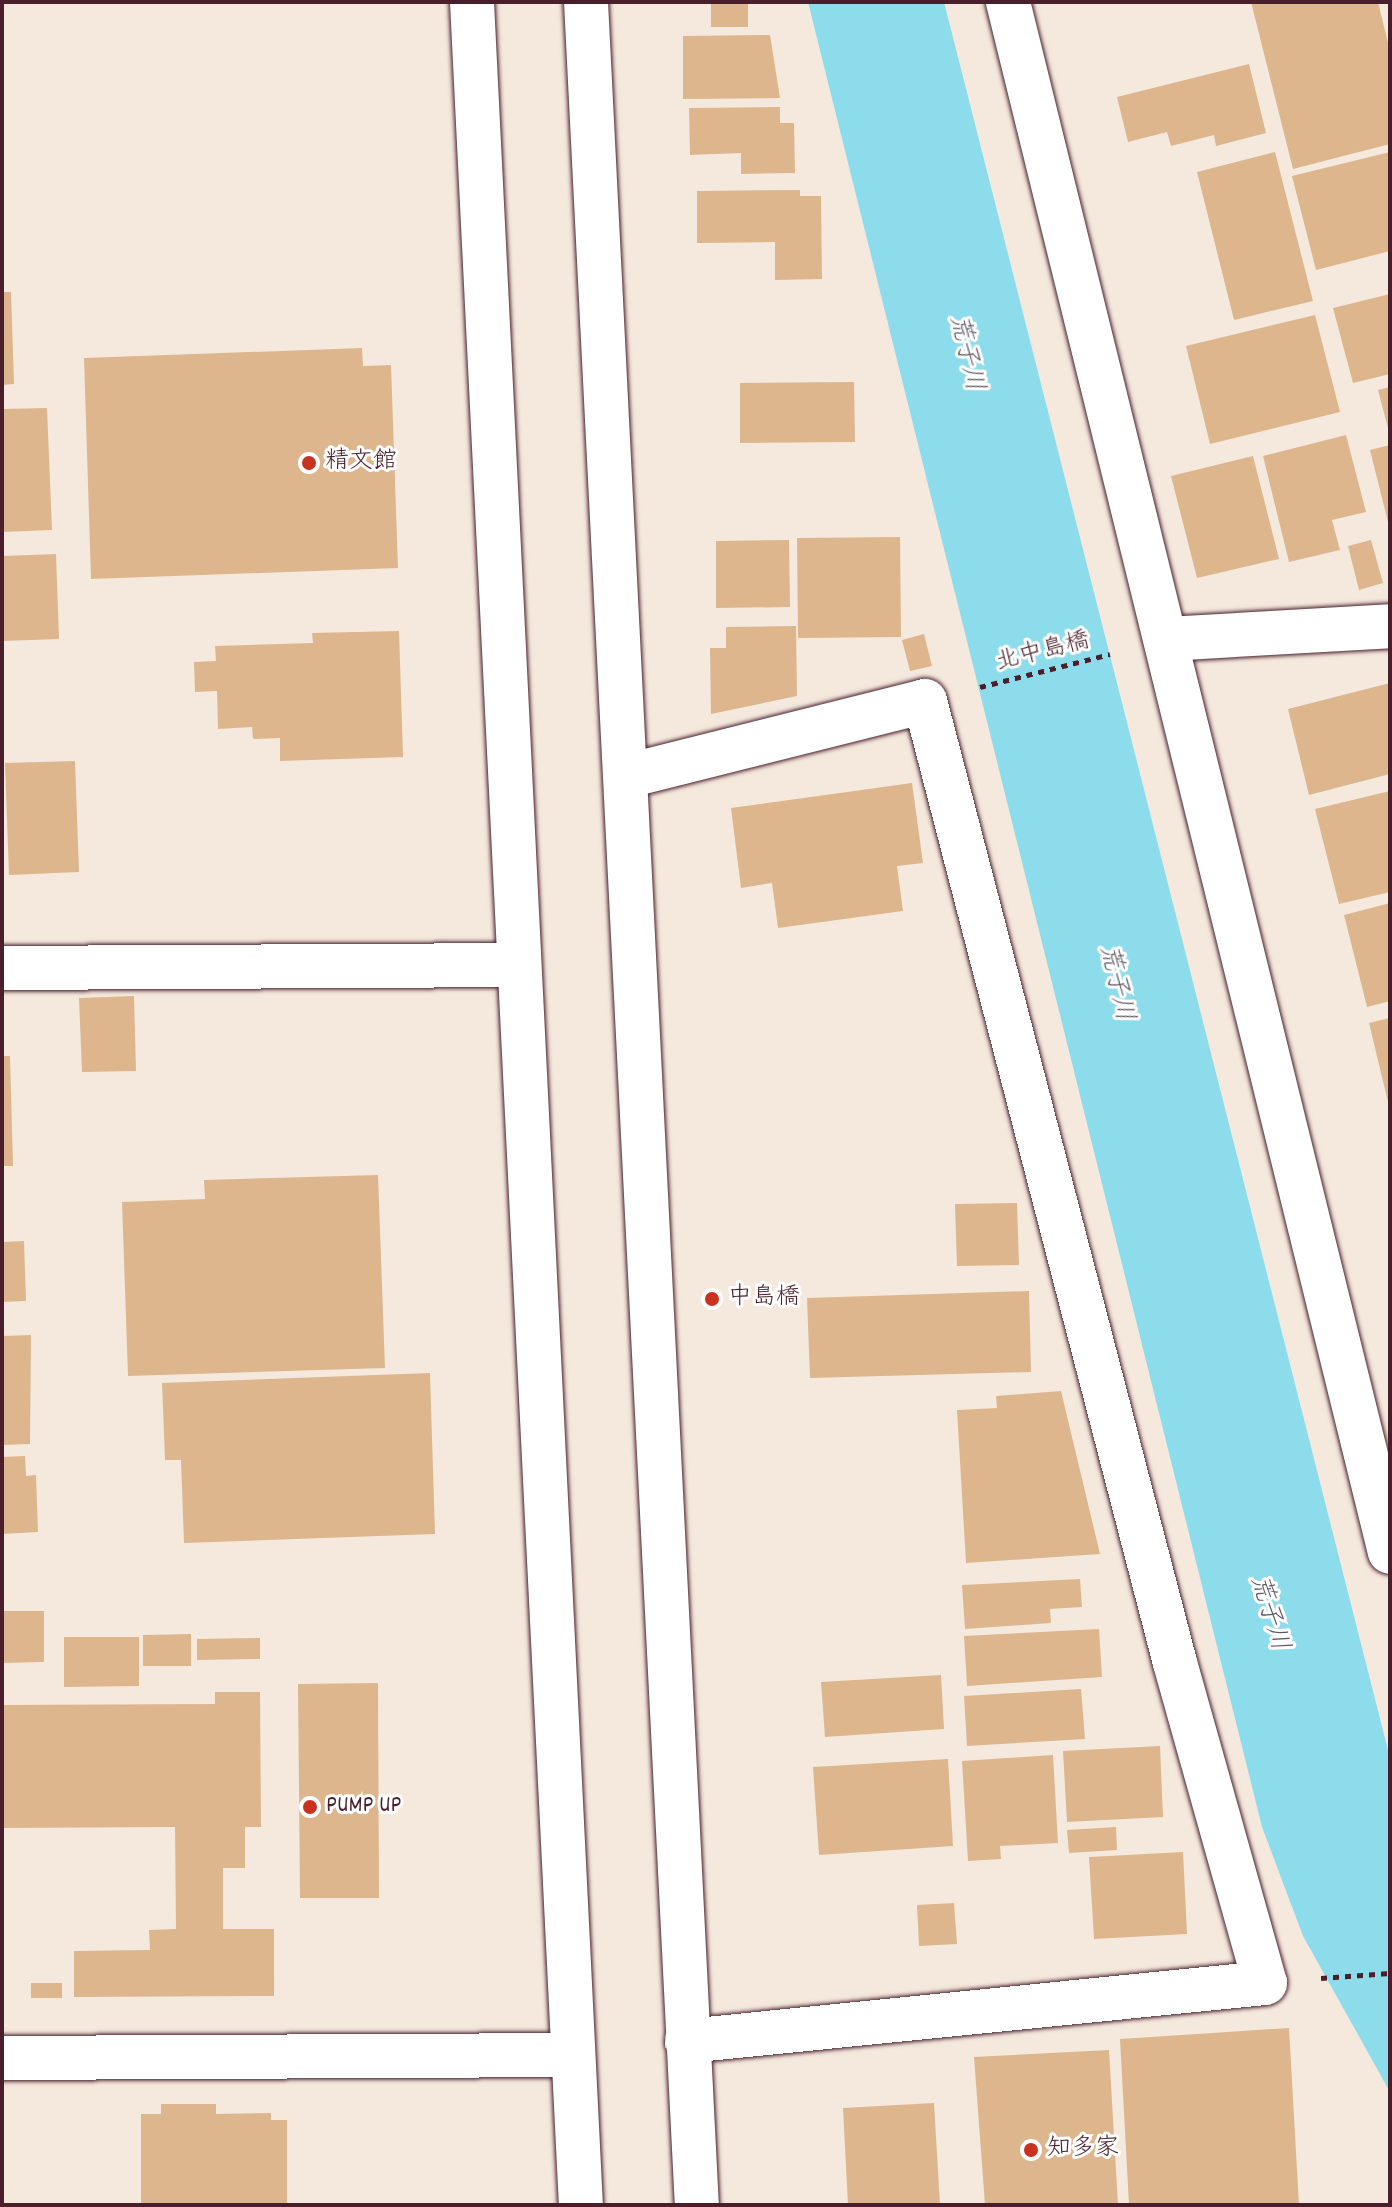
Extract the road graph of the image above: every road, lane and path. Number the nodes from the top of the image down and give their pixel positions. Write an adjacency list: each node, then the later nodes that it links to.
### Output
1 (472, 2): 9 (street)
2 (586, 2): 8 (street)
3 (1008, 2): 5 (street)
4 (1390, 626): 5 (street)
5 (1167, 639): 11 (street)
6 (1122, 651): 7 (path, 北中島橋)
7 (972, 689)
8 (627, 776): 14 (street); 14 (street)
9 (519, 965): 10 (street); 15 (street)
10 (2, 968)
11 (1390, 1552)
12 (1390, 1973): 13 (path)
13 (1313, 1978)
14 (687, 2041): 18 (street)
15 (572, 2055): 16 (street); 17 (street)
16 (2, 2058)
17 (581, 2205)
18 (697, 2205)

